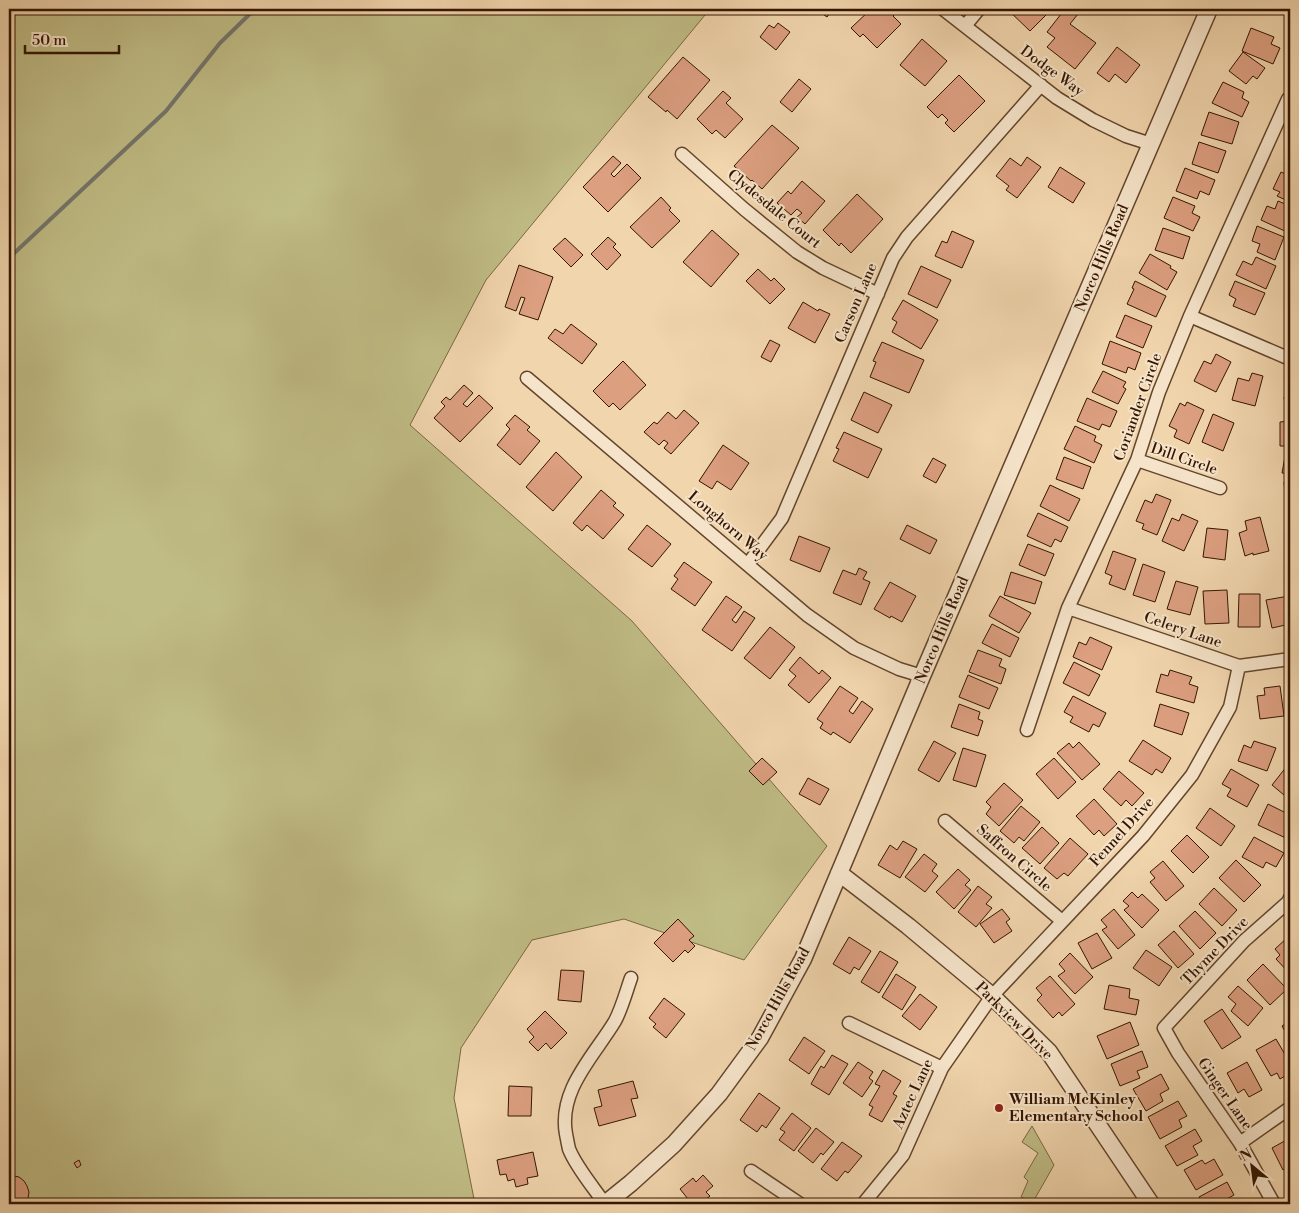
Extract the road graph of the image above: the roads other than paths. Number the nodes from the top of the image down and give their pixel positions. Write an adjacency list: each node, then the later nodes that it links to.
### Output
1 (943, 9): 4 (street, Dodge Way)
2 (979, 9): 4 (street)
3 (1209, 9): 7 (street, Norco Hills Road)
4 (965, 26): 5 (street, Dodge Way)
5 (1040, 85): 7 (street, Dodge Way); 9 (street, Carson Lane)
6 (1288, 99): 10 (street, Coriander Circle)
7 (1151, 144): 19 (street, Norco Hills Road)
8 (682, 154): 9 (street, Clydesdale Court)
9 (878, 294): 15 (street, Carson Lane)
10 (1190, 316): 11 (street); 13 (street, Coriander Circle)
11 (1290, 359)
12 (527, 378): 15 (street, Longhorn Way)
13 (1137, 460): 14 (street, Dill Circle); 16 (street, Coriander Circle)
14 (1220, 488)
15 (748, 564): 19 (street, Longhorn Way)
16 (1068, 608): 18 (street, Celery Lane); 20 (street, Coriander Circle)
17 (1290, 659): 18 (street, Celery Lane)
18 (1239, 666): 24 (street, Fennel Drive)
19 (922, 676): 22 (street, Norco Hills Road)
20 (1027, 730)
21 (945, 820): 24 (street, Saffron Circle)
22 (839, 873): 26 (street, Parkview Drive); 33 (street, Norco Hills Road)
23 (1290, 898): 28 (street, Thyme Drive)
24 (1062, 921): 26 (street, Fennel Drive)
25 (631, 978): 33 (street)
26 (992, 996): 29 (street, Aztec Lane); 36 (street, Parkview Drive)
27 (849, 1023): 29 (street)
28 (1164, 1028): 31 (street, Ginger Lane)
29 (942, 1068): 35 (street, Aztec Lane)
30 (1290, 1108): 31 (street)
31 (1240, 1142): 37 (street, Ginger Lane)
32 (751, 1171): 34 (street)
33 (605, 1204)
34 (800, 1204)
35 (863, 1204)
36 (1151, 1204)
37 (1274, 1204)

